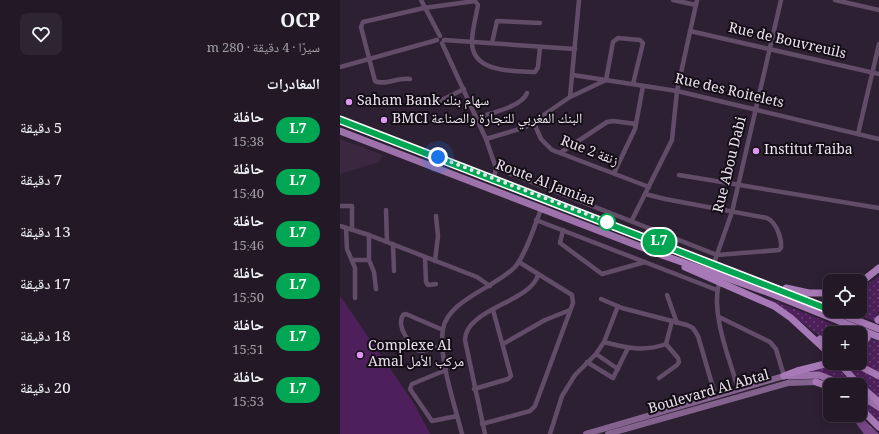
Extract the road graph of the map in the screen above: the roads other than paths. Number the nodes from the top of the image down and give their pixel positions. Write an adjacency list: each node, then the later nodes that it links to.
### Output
1 (421, 0): 7 (street)
2 (579, 0): 18 (street)
3 (673, 0): 6 (street)
4 (781, 0): 17 (street, Rue Abou Dabi)
5 (835, 0): 8 (street)
6 (697, 3): 10 (street)
7 (424, 8): 11 (street); 13 (street); 19 (street)
8 (879, 10)
9 (540, 23): 14 (street)
10 (690, 31): 17 (street, Rue de Bouvreuils); 29 (street)
11 (438, 38): 12 (street); 19 (street)
12 (443, 42): 13 (street); 28 (street)
13 (472, 43): 14 (street); 16 (street)
14 (492, 44): 16 (street)
15 (879, 44): 21 (street)
16 (540, 47): 18 (street)
17 (770, 48): 21 (street, Rue de Bouvreuils); 33 (street, Rue Abou Dabi)
18 (574, 49): 23 (street)
19 (370, 59): 20 (street); 24 (street)
20 (340, 67)
21 (872, 73): 22 (street, Rue de Bouvreuils); 39 (street)
22 (879, 74)
23 (573, 75): 25 (street, Rue des Roitelets); 31 (street)
24 (410, 79)
25 (606, 80): 26 (street, Rue des Roitelets); 26 (street); 31 (street)
26 (633, 84): 27 (street, Rue des Roitelets)
27 (643, 86): 29 (street, Rue des Roitelets); 37 (street)
28 (464, 89): 32 (street); 34 (street)
29 (677, 91): 33 (street, Rue des Roitelets); 48 (street)
30 (527, 93): 34 (street)
31 (570, 97): 36 (street)
32 (428, 103)
33 (756, 109): 39 (street, Rue des Roitelets); 47 (street, Rue Abou Dabi)
34 (477, 118): 40 (street)
35 (340, 120): 46 (main road, Route Al Jamiaa)
36 (534, 123): 40 (street); 42 (street, Rue 2 زنقة)
37 (636, 124): 42 (street); 44 (street)
38 (340, 131): 51 (main road, Route Al Jamiaa)
39 (858, 134): 41 (street, Rue des Roitelets)
40 (486, 139): 43 (street)
41 (879, 139)
42 (560, 153): 44 (street, Rue 2 زنقة)
43 (496, 168): 46 (street); 57 (street)
44 (614, 173): 48 (street, Rue 2 زنقة)
45 (679, 175): 47 (street)
46 (494, 178): 73 (main road, Route Al Jamiaa)
47 (739, 185): 52 (street); 54 (street, Rue Abou Dabi)
48 (649, 186): 49 (street)
49 (645, 194): 54 (street); 57 (street)
50 (340, 206): 60 (street)
51 (541, 208): 56 (street); 65 (main road, Route Al Jamiaa)
52 (879, 208)
53 (386, 210): 63 (street)
54 (732, 212): 66 (street, Rue Abou Dabi); 66 (street)
55 (436, 216): 70 (street)
56 (536, 220): 61 (street); 71 (street)
57 (632, 220): 66 (street)
58 (340, 226): 59 (street)
59 (346, 228): 60 (street); 68 (street)
60 (352, 230): 62 (street)
61 (563, 230): 72 (street); 72 (street)
62 (370, 235): 63 (street); 69 (street)
63 (387, 242): 64 (street)
64 (393, 244): 67 (street); 75 (street)
65 (662, 255): 79 (highway); 99 (highway, Route Al Jamiaa)
66 (717, 255): 73 (street, Rue Abou Dabi)
67 (425, 257): 70 (street); 80 (street)
68 (352, 260): 69 (street); 86 (street)
69 (369, 260): 82 (street)
70 (435, 261): 81 (street)
71 (518, 262): 76 (street); 81 (street)
72 (645, 262): 83 (street)
73 (714, 263): 78 (main road, Route Al Jamiaa)
74 (879, 268): 77 (highway)
75 (394, 271)
76 (538, 274): 90 (street); 91 (street)
77 (867, 277)
78 (760, 282): 84 (highway); 89 (highway, Route Al Jamiaa)
79 (719, 283): 83 (street); 96 (highway)
80 (436, 284)
81 (490, 286): 98 (street)
82 (376, 289)
83 (717, 290): 92 (street)
84 (823, 293)
85 (667, 295): 95 (street)
86 (355, 298)
87 (601, 299): 88 (street)
88 (618, 306): 94 (street); 100 (street)
89 (823, 307)
90 (493, 310): 102 (street); 122 (street)
91 (570, 310): 102 (street); 130 (street)
92 (719, 317): 114 (street); 121 (street)
93 (851, 318): 97 (highway, Route Al Jamiaa)
94 (672, 321): 95 (street); 103 (street)
95 (677, 322): 123 (street)
96 (803, 328): 101 (highway); 105 (highway)
97 (879, 329)
98 (443, 330): 104 (street); 104 (street)
99 (879, 337)
100 (604, 342): 106 (street); 107 (street)
101 (823, 342)
102 (503, 344): 122 (street)
103 (666, 344): 106 (street); 116 (street)
104 (443, 346): 111 (street)
105 (823, 347)
106 (628, 348): 110 (street)
107 (596, 354): 108 (street); 110 (street)
108 (587, 362): 110 (street); 134 (street)
109 (823, 364): 114 (highway)
110 (618, 369)
111 (446, 370): 129 (street); 129 (street)
112 (845, 370): 118 (highway)
113 (867, 370): 115 (highway)
114 (784, 376): 117 (main road); 135 (main road, Boulevard Al Abtal)
115 (879, 376)
116 (659, 378)
117 (826, 378)
118 (852, 378)
119 (816, 382): 120 (highway); 136 (main road, Boulevard Al Abtal)
120 (823, 384)
121 (737, 385)
122 (474, 389): 130 (street)
123 (714, 391)
124 (867, 392): 126 (highway)
125 (867, 399): 127 (main road)
126 (879, 402)
127 (879, 407)
128 (867, 415): 131 (highway)
129 (457, 416): 132 (street)
130 (482, 424): 133 (street)
131 (879, 427)
132 (462, 434)
133 (485, 434)
134 (550, 434)
135 (586, 434)
136 (608, 434)

